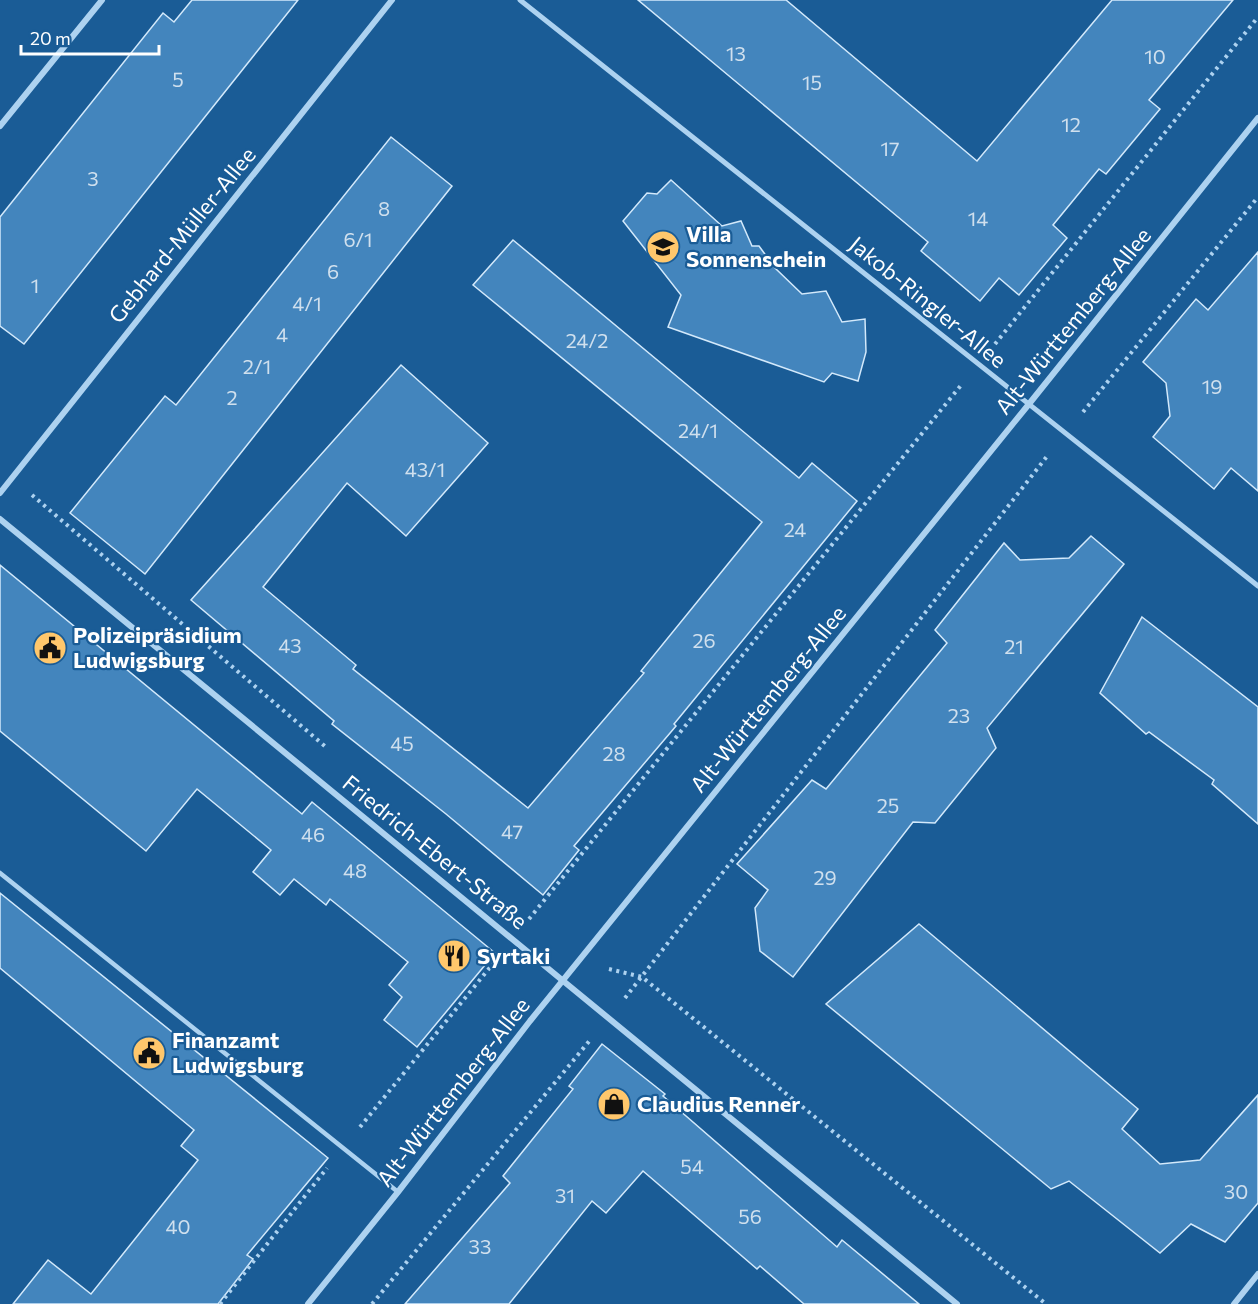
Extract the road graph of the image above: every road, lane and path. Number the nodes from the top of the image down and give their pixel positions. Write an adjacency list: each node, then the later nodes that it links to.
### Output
1 (102, 0): 6 (street)
2 (392, 0): 11 (street, Gebhard-Müller-Allee)
3 (520, 0): 8 (street, Jakob-Ringler-Allee)
4 (1258, 17): 8 (path)
5 (1258, 118): 9 (street, Alt-Württemberg-Allee)
6 (0, 126)
7 (1258, 197): 10 (path)
8 (979, 363): 9 (street, Jakob-Ringler-Allee); 17 (path)
9 (1029, 404): 10 (street, Jakob-Ringler-Allee); 19 (street, Alt-Württemberg-Allee)
10 (1066, 433): 14 (street, Jakob-Ringler-Allee); 20 (path)
11 (12, 477): 12 (street, Gebhard-Müller-Allee); 15 (path)
12 (0, 493)
13 (0, 519): 18 (street, Friedrich-Ebert-Straße)
14 (1258, 586)
15 (329, 749)
16 (0, 873): 23 (lane)
17 (533, 924)
18 (513, 939): 21 (street, Friedrich-Ebert-Straße); 23 (path)
19 (578, 962): 20 (path); 21 (street, Alt-Württemberg-Allee)
20 (642, 977): 22 (path); 30 (path)
21 (563, 981): 22 (street, Friedrich-Ebert-Straße); 24 (street, Alt-Württemberg-Allee)
22 (609, 1018): 28 (path); 29 (street, Friedrich-Ebert-Straße)
23 (343, 1148): 24 (lane); 26 (path)
24 (398, 1192): 27 (street, Alt-Württemberg-Allee)
25 (1258, 1274): 31 (street)
26 (220, 1304)
27 (308, 1304)
28 (372, 1304)
29 (957, 1304)
30 (1046, 1304)
31 (1234, 1304)

